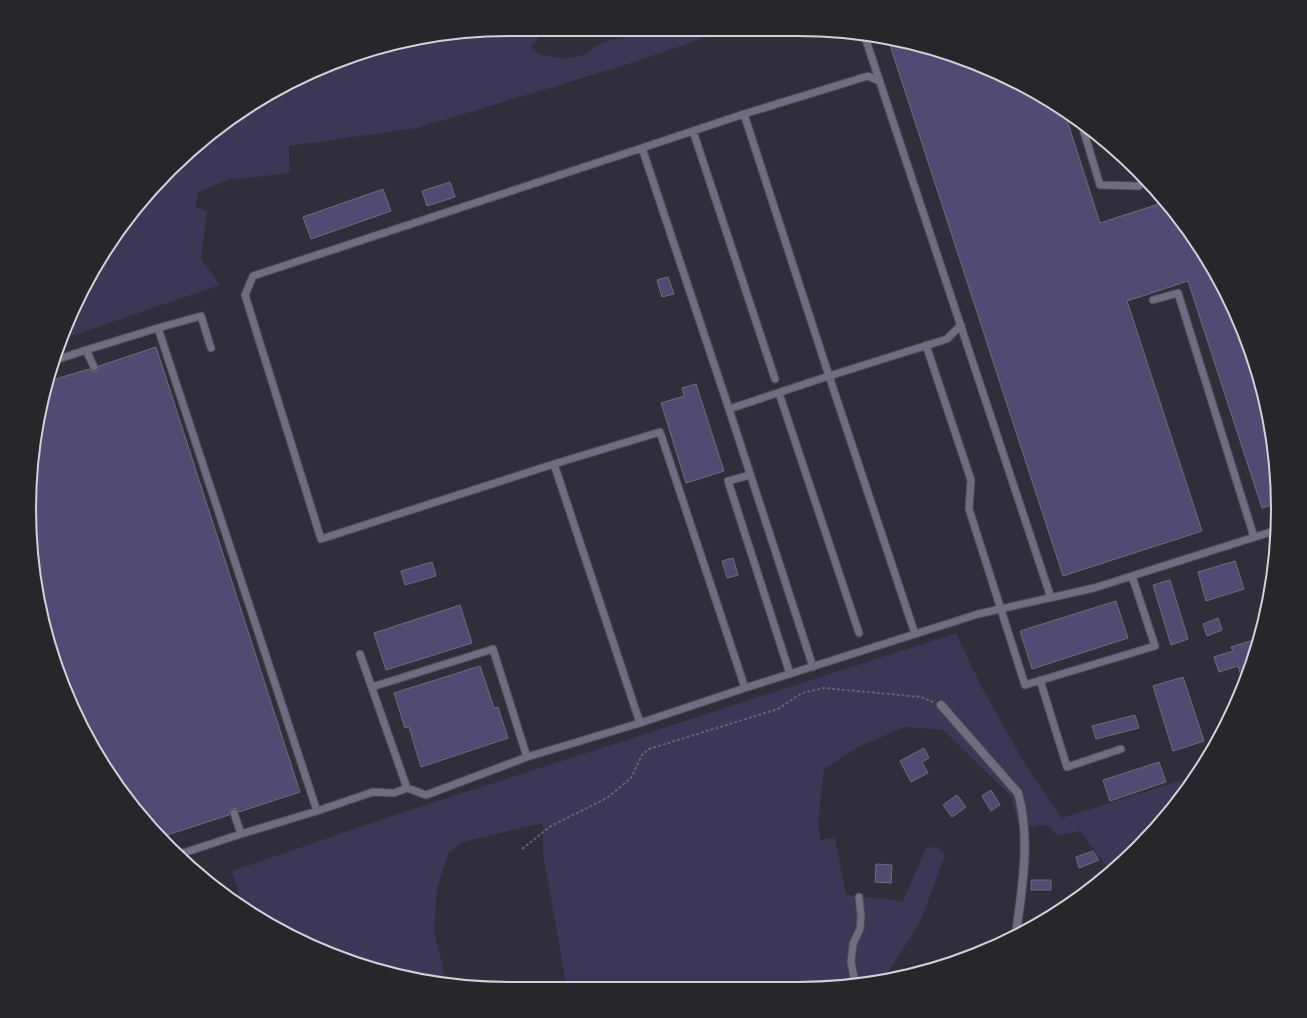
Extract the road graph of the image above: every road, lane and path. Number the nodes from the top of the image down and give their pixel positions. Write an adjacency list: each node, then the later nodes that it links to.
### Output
1 (866, 41): 2 (lane)
2 (879, 81): 3 (lane); 9 (lane)
3 (744, 114): 4 (lane); 16 (lane)
4 (693, 132): 6 (lane); 17 (lane)
5 (1084, 133): 7 (lane)
6 (642, 148): 19 (lane); 20 (lane)
7 (1139, 186)
8 (1153, 300): 23 (lane)
9 (961, 325): 11 (lane); 25 (lane)
10 (158, 328): 12 (lane); 13 (lane); 40 (lane)
11 (926, 345): 16 (lane); 26 (lane)
12 (211, 348)
13 (86, 350): 14 (lane); 15 (lane)
14 (61, 358)
15 (94, 367)
16 (829, 376): 18 (lane); 28 (lane)
17 (775, 378)
18 (779, 393): 19 (lane); 27 (lane)
19 (729, 409): 21 (lane)
20 (554, 464): 34 (lane); 36 (lane)
21 (750, 475): 30 (lane); 31 (lane)
22 (1270, 532): 23 (lane)
23 (1254, 537): 24 (lane)
24 (1132, 576): 25 (lane); 32 (lane)
25 (1051, 598): 26 (lane)
26 (1001, 609): 28 (lane); 32 (lane)
27 (859, 633)
28 (915, 634): 30 (lane)
29 (360, 654): 33 (lane)
30 (813, 667): 31 (lane)
31 (790, 674): 34 (lane)
32 (1040, 680): 37 (lane)
33 (372, 687): 38 (lane); 39 (lane)
34 (745, 688): 36 (lane)
35 (941, 705): 43 (path); 46 (street)
36 (640, 723): 38 (lane)
37 (1121, 749)
38 (527, 758): 39 (lane)
39 (407, 788): 40 (lane)
40 (317, 811): 42 (lane)
41 (234, 813): 42 (lane)
42 (241, 834): 44 (lane)
43 (522, 849)
44 (184, 852)
45 (859, 897): 47 (lane)
46 (1017, 928)
47 (854, 979)

